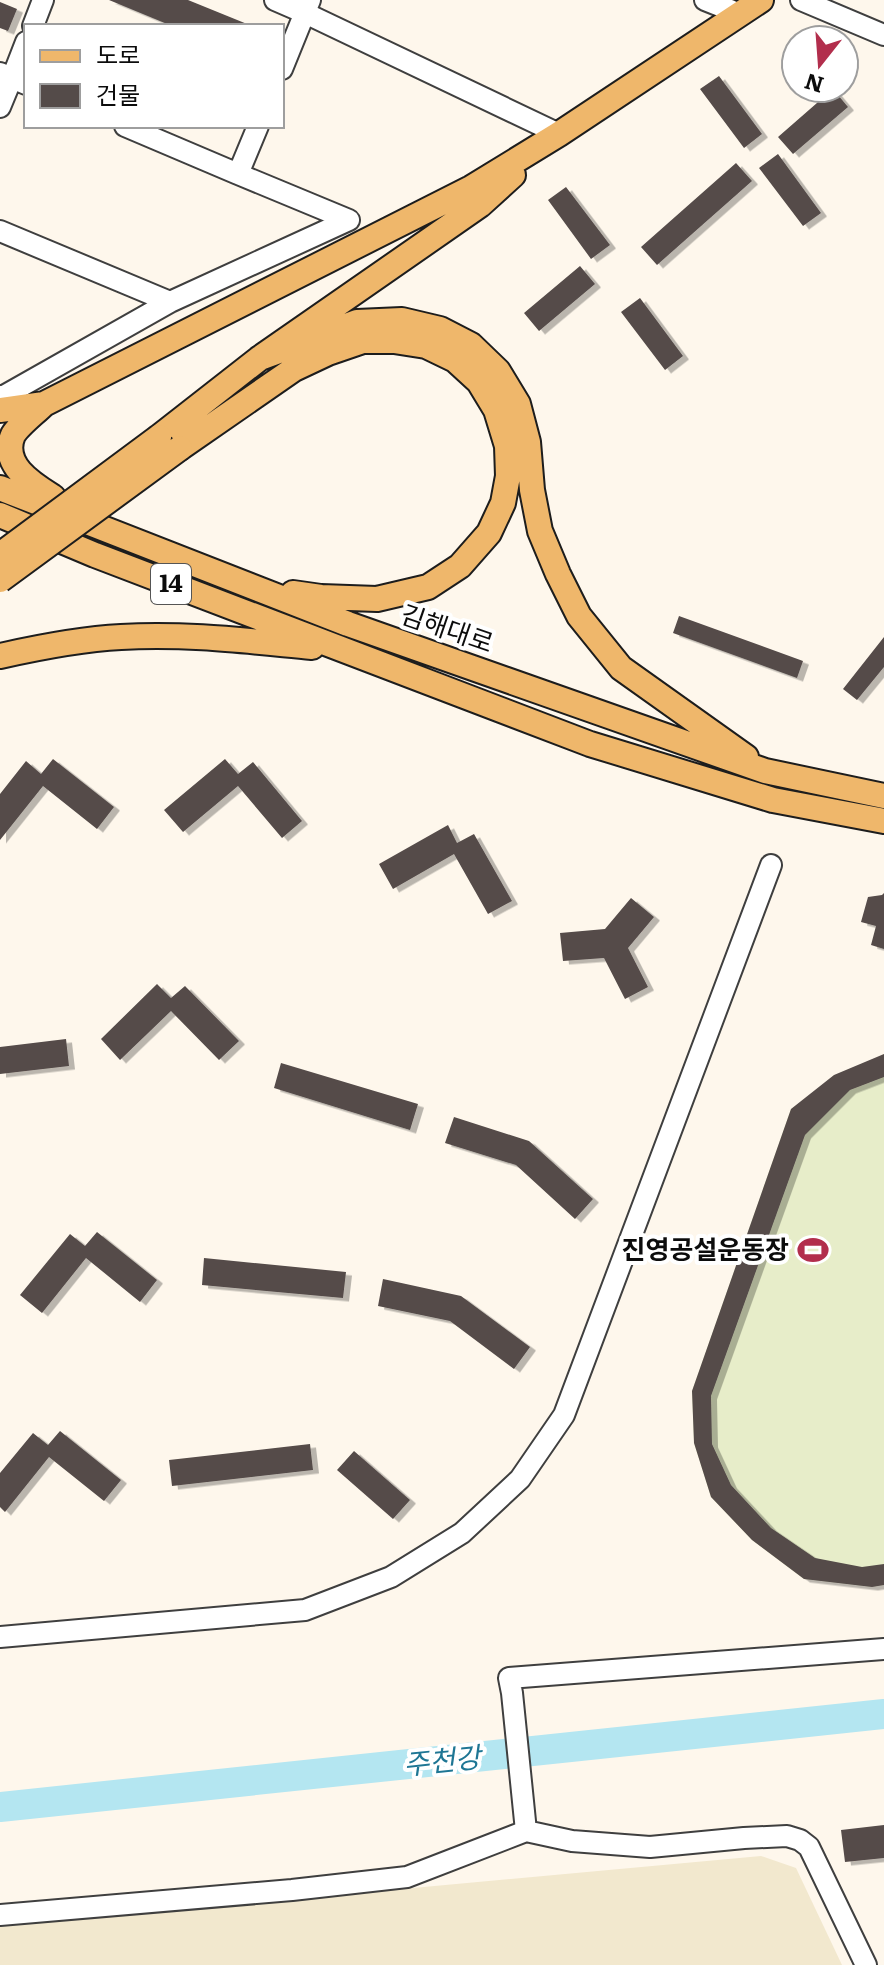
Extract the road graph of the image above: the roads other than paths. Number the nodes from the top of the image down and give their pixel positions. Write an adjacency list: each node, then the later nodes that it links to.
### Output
1 (43, 0): 8 (street)
2 (275, 0): 6 (street)
3 (705, 0): 7 (street)
4 (761, 0): 7 (main road)
5 (801, 0): 9 (street)
6 (308, 6): 11 (street); 16 (street)
7 (740, 14): 16 (main road)
8 (34, 24)
9 (884, 35)
10 (24, 48): 12 (street)
11 (284, 64)
12 (13, 78): 13 (street)
13 (0, 107)
14 (130, 128): 17 (street)
15 (257, 128): 17 (street)
16 (559, 134): 20 (main road); 22 (main road)
17 (238, 174): 19 (street)
18 (0, 231): 19 (street)
19 (170, 302): 21 (street)
20 (260, 358): 24 (main road); 33 (main road)
21 (0, 396)
22 (44, 404): 23 (main road); 27 (main road)
23 (0, 410)
24 (169, 442): 28 (main road, bridge); 29 (main road, bridge); 30 (main road)
25 (0, 488): 27 (main road, 김해대로 / 14)
26 (0, 515): 31 (main road, 김해대로 / 14)
27 (102, 529): 30 (main road, 김해대로 / 14)
28 (0, 555)
29 (0, 580)
30 (258, 588): 33 (main road, 김해대로)
31 (343, 649): 32 (main road); 35 (main road, 김해대로)
32 (0, 656)
33 (765, 771): 34 (main road, 김해대로)
34 (884, 796)
35 (884, 821)
36 (771, 865): 37 (street)
37 (0, 1637)
38 (884, 1649): 39 (street)
39 (526, 1827): 40 (street); 41 (street)
40 (0, 1915)
41 (866, 1965)

